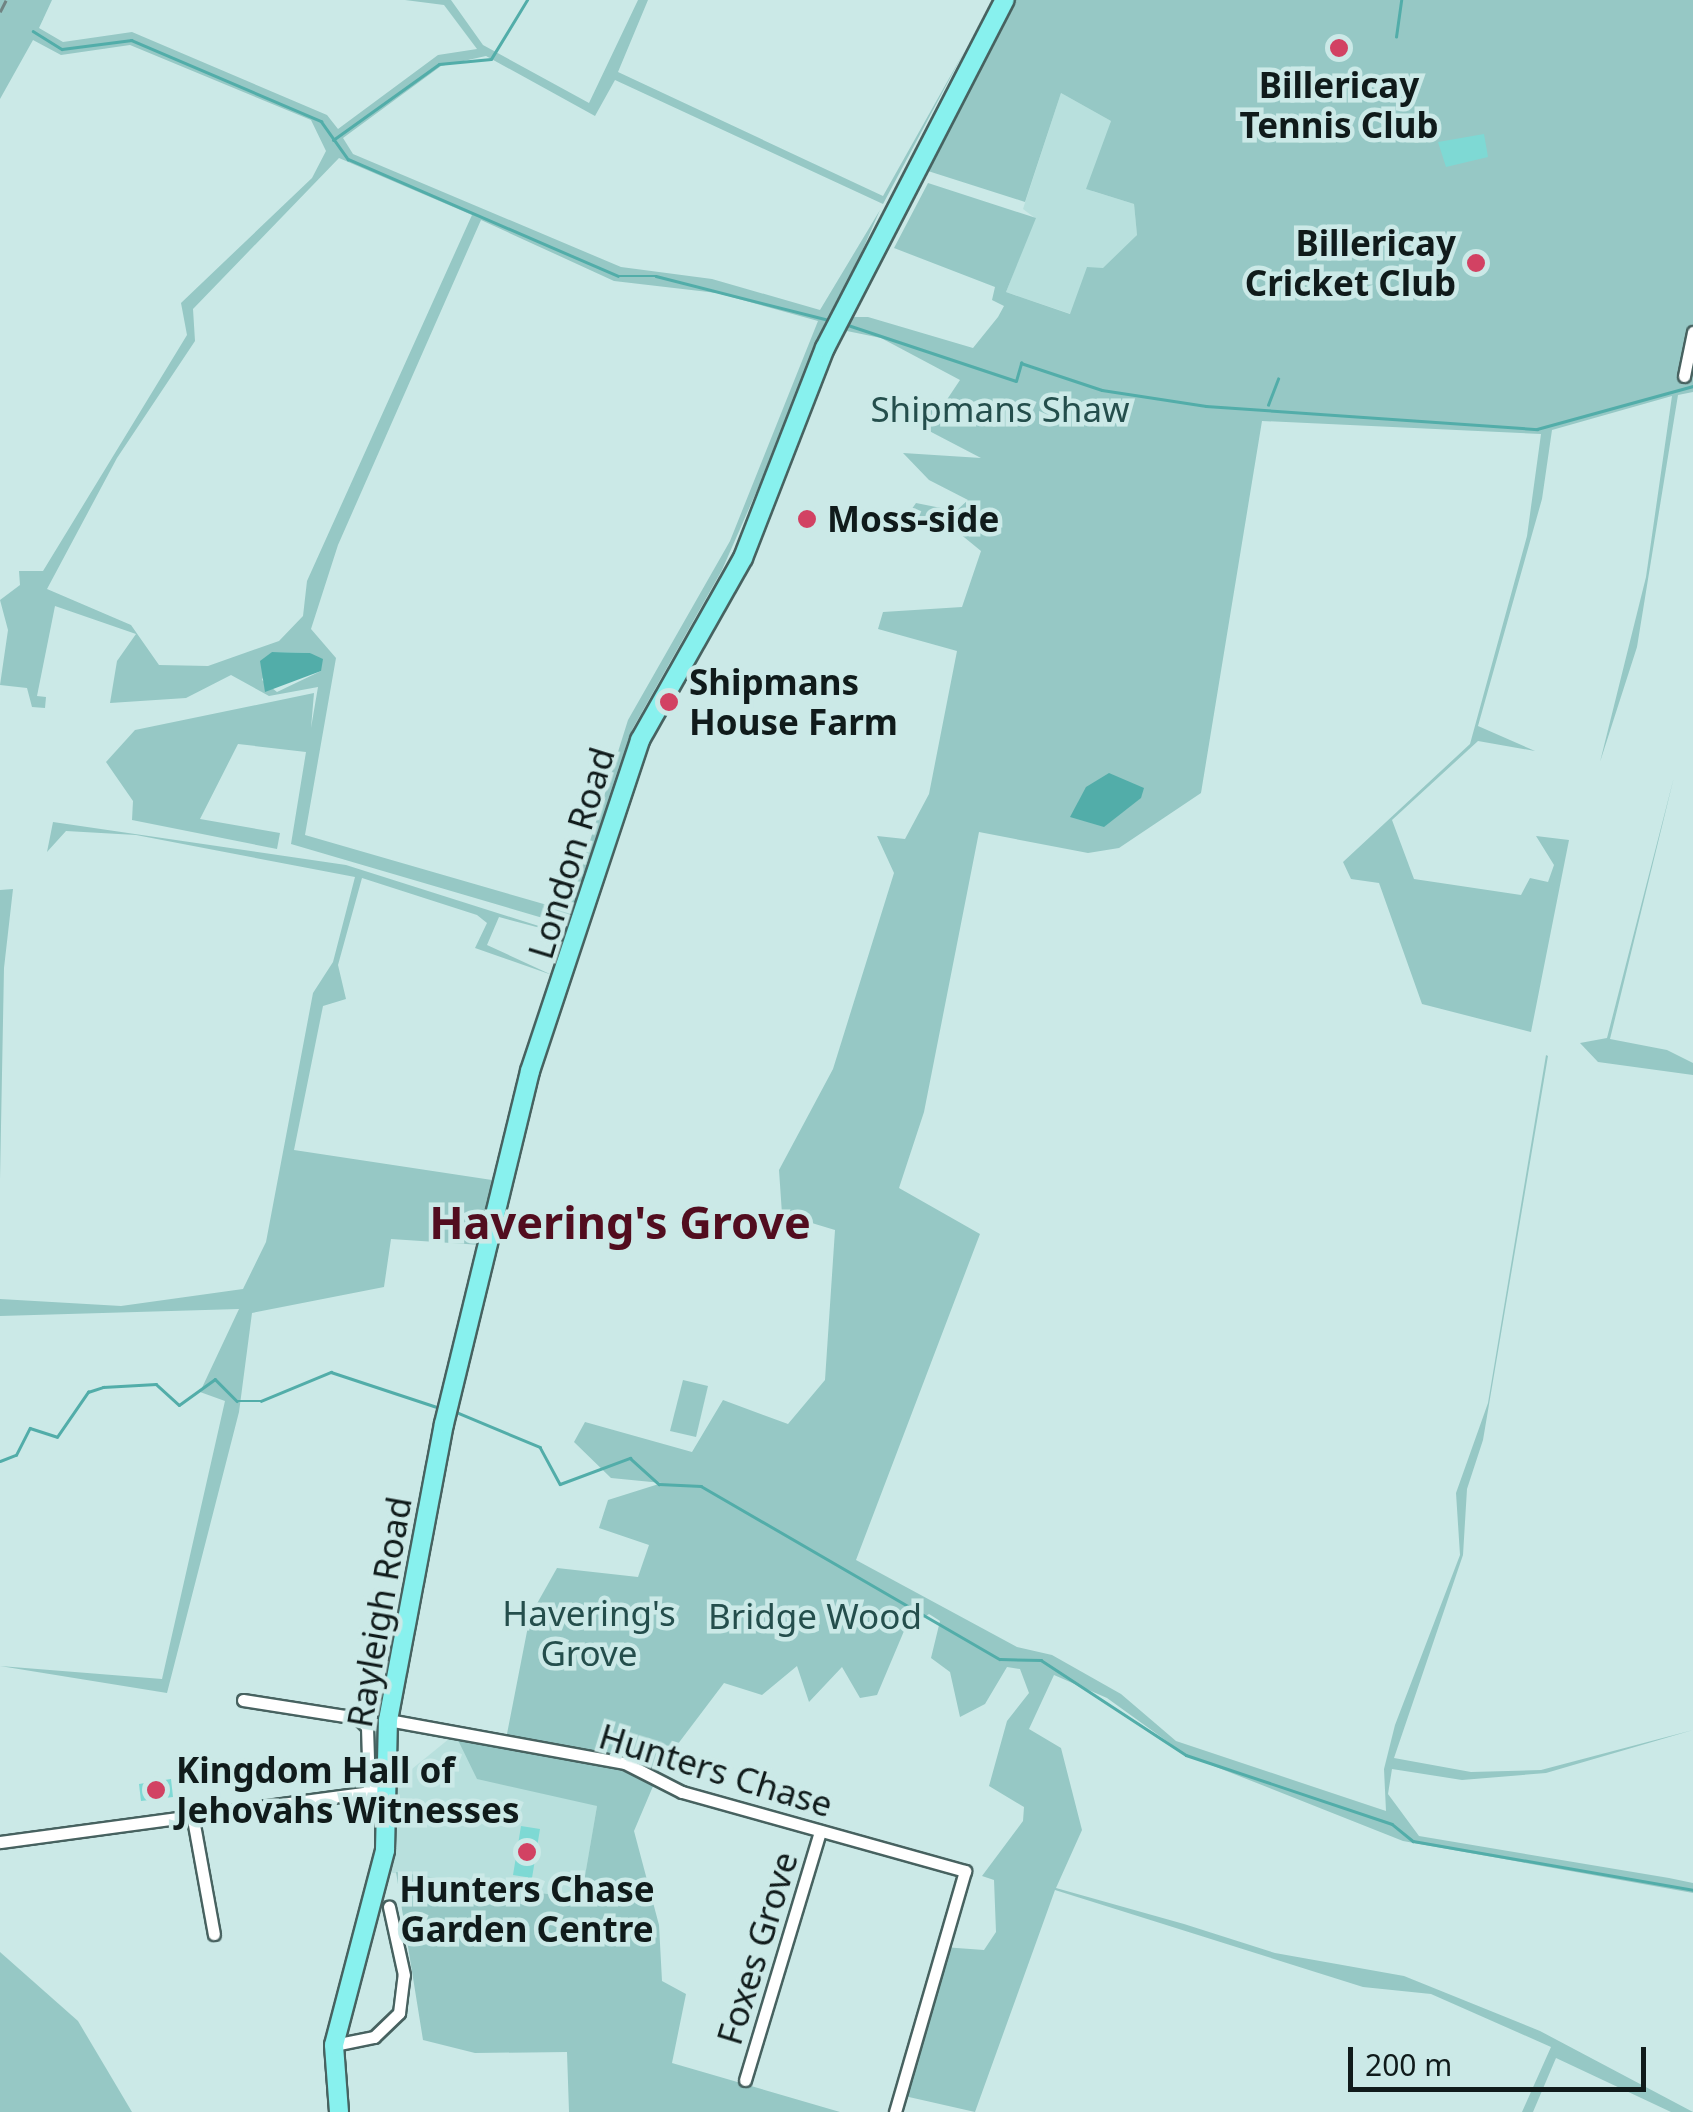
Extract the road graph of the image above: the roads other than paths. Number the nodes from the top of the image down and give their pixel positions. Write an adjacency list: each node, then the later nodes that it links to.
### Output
1 (1002, 1): 4 (main road, London Road)
2 (1693, 332): 3 (street)
3 (1684, 376)
4 (444, 1424): 6 (main road, Rayleigh Road)
5 (242, 1700): 7 (street, Rayleigh Road)
6 (388, 1720): 7 (main road, Rayleigh Road); 9 (street, Hunters Chase)
7 (377, 1791): 8 (street); 13 (main road, Rayleigh Road)
8 (193, 1819): 10 (street); 12 (street)
9 (820, 1831): 14 (street, Foxes Grove); 16 (street, Hunters Chase)
10 (0, 1842)
11 (389, 1907): 13 (street)
12 (214, 1934)
13 (334, 2044): 15 (main road, Rayleigh Road)
14 (746, 2080)
15 (339, 2112)
16 (895, 2112)

